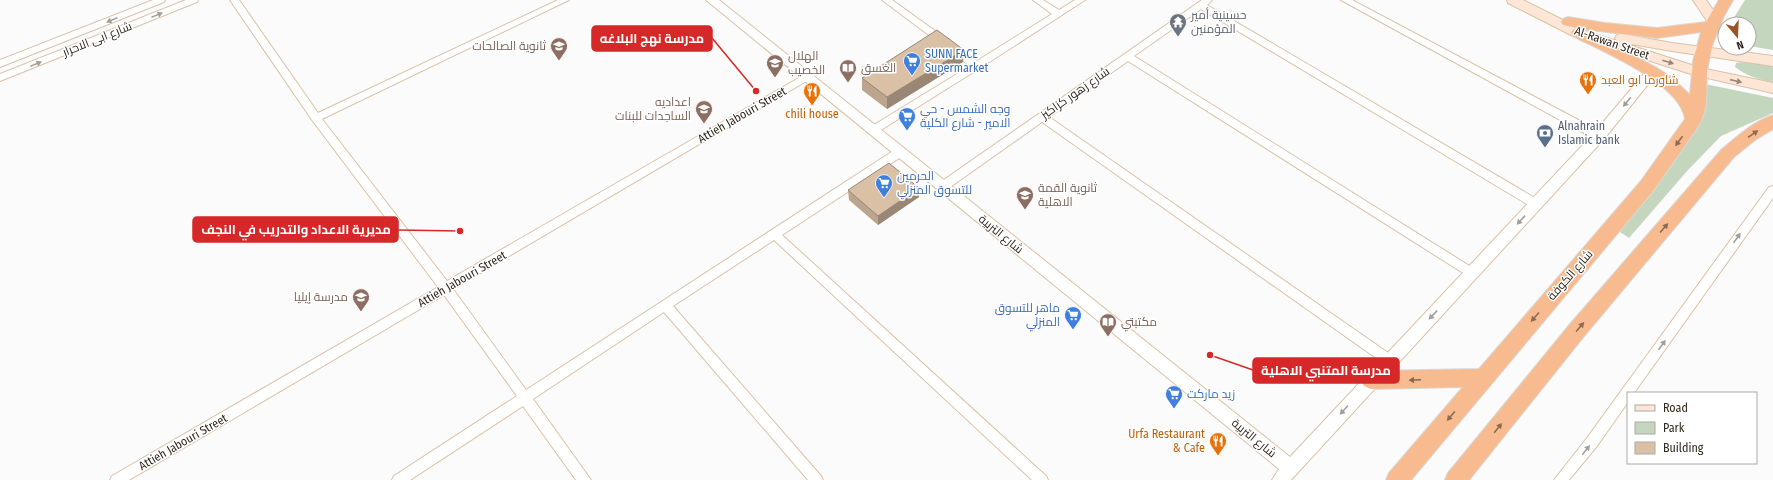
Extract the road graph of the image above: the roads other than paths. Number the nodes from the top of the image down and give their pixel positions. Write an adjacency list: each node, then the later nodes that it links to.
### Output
1 (161, 0): 20 (street, شارع ابی الاحرار, one-way to 20)
2 (194, 0): 25 (street, شارع ابی الاحرار, one-way to 2)
3 (234, 0): 28 (street)
4 (565, 0): 28 (street)
5 (712, 0): 24 (street, شارع التربية)
6 (886, 0): 21 (street)
7 (1038, 0): 14 (street)
8 (1081, 0): 14 (street)
9 (1345, 0): 32 (street)
10 (1513, 0): 16 (main road, Al-Rawan Street)
11 (1699, 0): 15 (main road)
12 (1726, 0): 15 (highway, شارع الكوفة)
13 (1204, 2): 18 (street, شارع زهور كزاكيز); 36 (street)
14 (1059, 14): 21 (street)
15 (1713, 23): 16 (highway); 17 (highway, شارع الكوفة)
16 (1573, 27): 17 (main road, Al-Rawan Street); 22 (highway); 23 (main road, Al-Rawan Street, one-way to 23)
17 (1703, 51): 19 (main road, Al-Rawan Street); 23 (highway, شارع الكوفة)
18 (1127, 56): 27 (street, شارع زهور كزاكيز); 38 (street)
19 (1773, 61)
20 (0, 64)
21 (977, 66): 31 (street)
22 (1652, 72): 29 (highway); 32 (street, one-way to 32)
23 (1699, 72): 26 (main road, Al-Rawan Street, one-way to 26); 29 (highway, شارع الكوفة)
24 (807, 77): 31 (street, شارع التربية); 39 (street, Attieh Jabouri Street)
25 (0, 78)
26 (1773, 88)
27 (1042, 117): 34 (street, شارع زهور كزاكيز); 41 (street)
28 (316, 118): 39 (street)
29 (1694, 119): 42 (highway, شارع الكوفة, one-way to 42)
30 (1773, 121): 55 (highway, one-way to 30)
31 (873, 131): 33 (street, شارع التربية)
32 (1599, 136): 36 (street)
33 (900, 152): 34 (street, شارع التربية); 37 (street)
34 (942, 186): 47 (street, شارع التربية)
35 (1773, 190): 44 (street, one-way to 35)
36 (1536, 204): 38 (street, one-way to 38)
37 (774, 234): 40 (street); 52 (street)
38 (1472, 273): 41 (street, one-way to 41)
39 (446, 288): 46 (street); 48 (street, Attieh Jabouri Street)
40 (665, 306): 46 (street); 51 (street)
41 (1390, 361): 43 (street)
42 (1482, 378): 43 (highway, one-way to 43); 54 (highway, شارع الكوفة, one-way to 54)
43 (1371, 380): 47 (street, one-way to 47)
44 (1628, 392)
45 (1627, 393): 56 (street, one-way to 45)
46 (524, 398): 49 (street); 50 (street)
47 (1291, 468): 53 (street)
48 (117, 480)
49 (399, 480)
50 (584, 480)
51 (816, 480)
52 (1042, 480)
53 (1280, 480)
54 (1397, 480)
55 (1456, 480)
56 (1561, 480)

